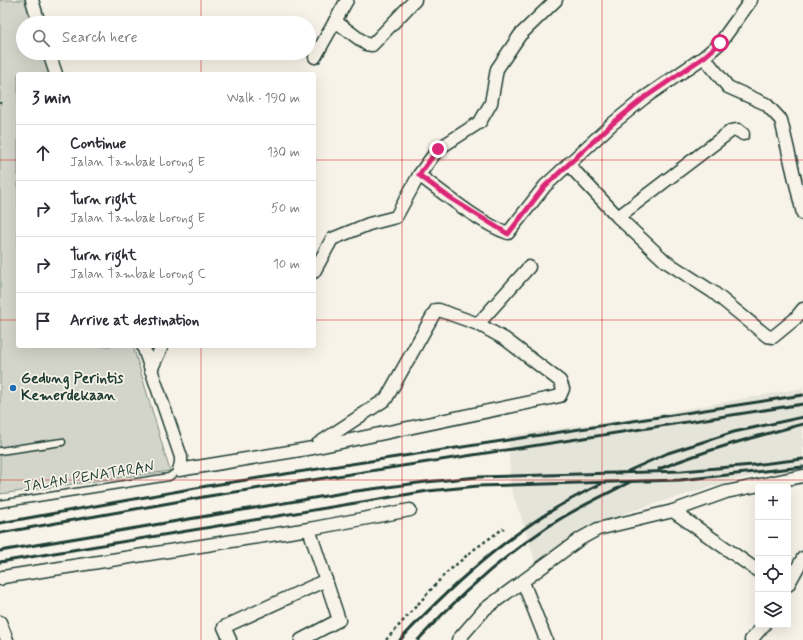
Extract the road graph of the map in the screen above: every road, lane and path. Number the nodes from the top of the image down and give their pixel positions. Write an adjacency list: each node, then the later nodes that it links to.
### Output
1 (32, 0): 6 (street)
2 (347, 0): 7 (street)
3 (415, 0): 7 (street)
4 (556, 0): 14 (street)
5 (751, 0): 9 (street)
6 (37, 16)
7 (335, 21): 8 (street)
8 (316, 54)
9 (704, 57): 13 (street); 15 (street)
10 (51, 60): 11 (street)
11 (55, 72)
12 (743, 134): 16 (street)
13 (568, 164): 14 (street); 16 (street)
14 (419, 175): 18 (street)
15 (803, 214)
16 (618, 217): 19 (street)
17 (529, 267): 20 (street)
18 (316, 268)
19 (803, 309)
20 (478, 324): 25 (street); 25 (street)
21 (144, 348): 23 (street)
22 (161, 348): 23 (street)
23 (151, 370): 27 (street)
24 (62, 442): 26 (lane)
25 (313, 448): 27 (street)
26 (0, 452)
27 (179, 470): 29 (lane, JALAN PENATARAN)
28 (803, 476): 31 (street)
29 (0, 504)
30 (410, 510): 33 (street)
31 (673, 511): 35 (street); 39 (street)
32 (504, 528): 45 (path)
33 (309, 529): 36 (street); 37 (street)
34 (803, 558): 38 (street)
35 (755, 570)
36 (0, 579)
37 (326, 580): 43 (street); 44 (street)
38 (791, 580)
39 (523, 582): 46 (street); 47 (street)
40 (0, 622): 42 (street)
41 (762, 628): 48 (street)
42 (7, 640)
43 (230, 640)
44 (300, 640)
45 (386, 640)
46 (458, 640)
47 (546, 640)
48 (752, 640)

